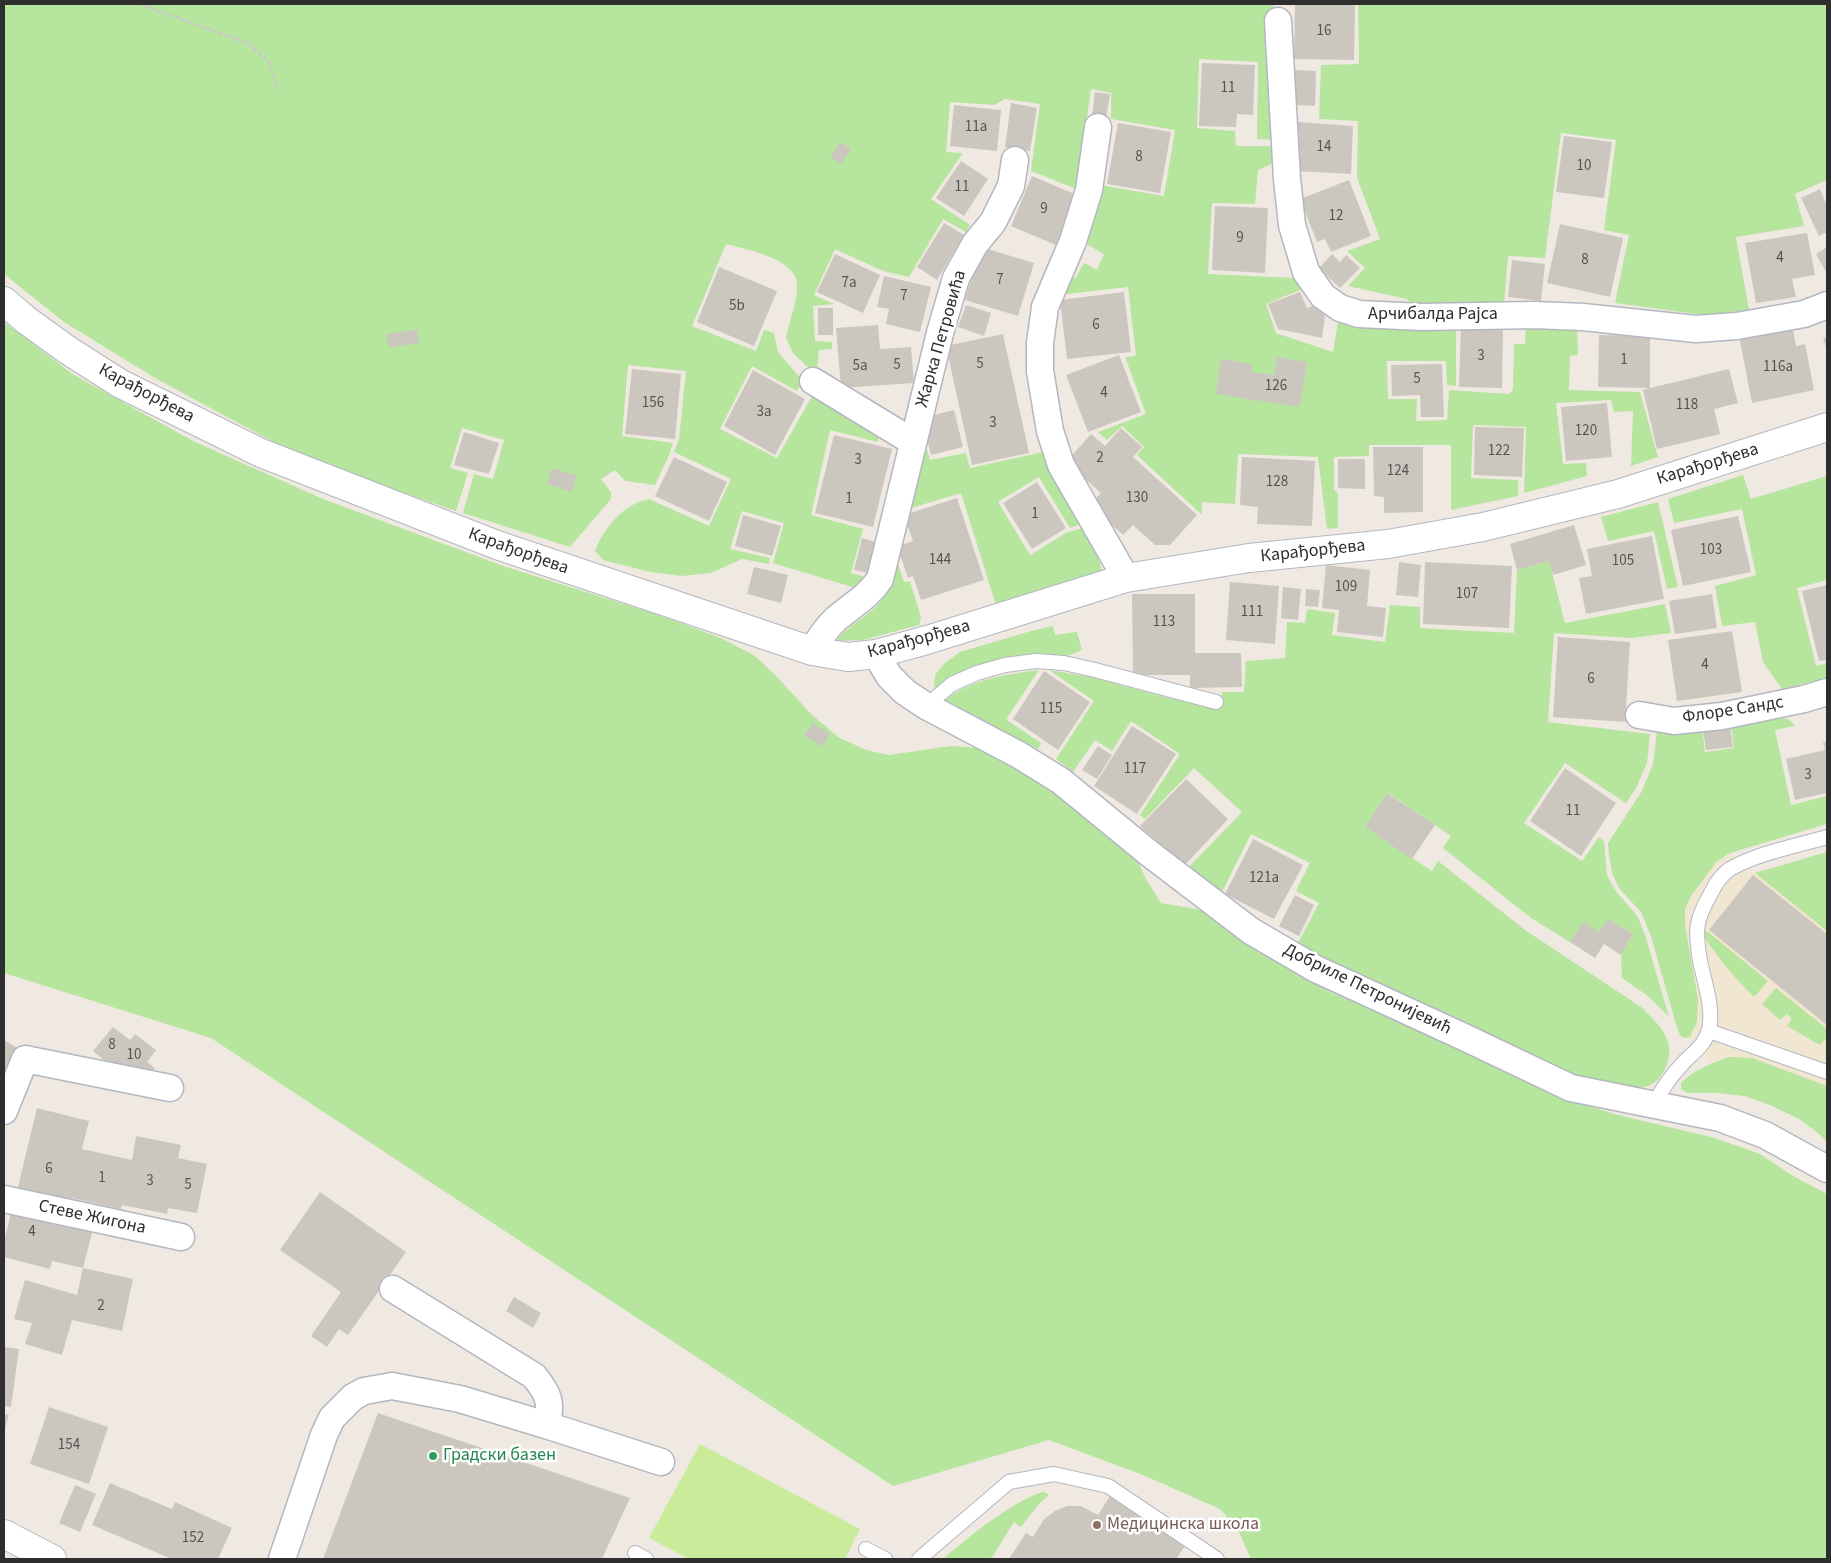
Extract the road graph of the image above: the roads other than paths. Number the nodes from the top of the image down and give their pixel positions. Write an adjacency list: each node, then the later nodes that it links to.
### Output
1 (1278, 21): 5 (street, Арчибалда Рајса)
2 (1098, 127): 9 (street)
3 (1015, 160): 8 (street, Жарка Петровића)
4 (4, 301): 10 (street, Карађорђева)
5 (1827, 306)
6 (813, 381): 8 (street)
7 (1827, 427): 9 (street, Карађорђева)
8 (913, 442): 10 (street, Жарка Петровића)
9 (1126, 578): 11 (street, Карађорђева)
10 (812, 651): 11 (street, Карађорђева)
11 (876, 654): 14 (street, Добриле Петронијевић)
12 (1827, 692): 15 (street, Флоре Сандс)
13 (1216, 702): 14 (lane)
14 (926, 706): 20 (street, Добриле Петронијевић)
15 (1639, 716)
16 (1827, 837): 17 (lane)
17 (1709, 1031): 18 (lane); 20 (lane)
18 (1827, 1072)
19 (170, 1088): 21 (street)
20 (1654, 1105): 22 (street, Добриле Петронијевић)
21 (4, 1111)
22 (1827, 1169)
23 (4, 1199): 24 (street, Стеве Жигона)
24 (181, 1237)
25 (393, 1289): 26 (street)
26 (546, 1424): 27 (street); 31 (street)
27 (661, 1462)
28 (4, 1534): 30 (street)
29 (866, 1549): 32 (lane)
30 (52, 1559)
31 (282, 1559)
32 (885, 1559)
33 (919, 1559): 34 (lane)
34 (1216, 1559)

